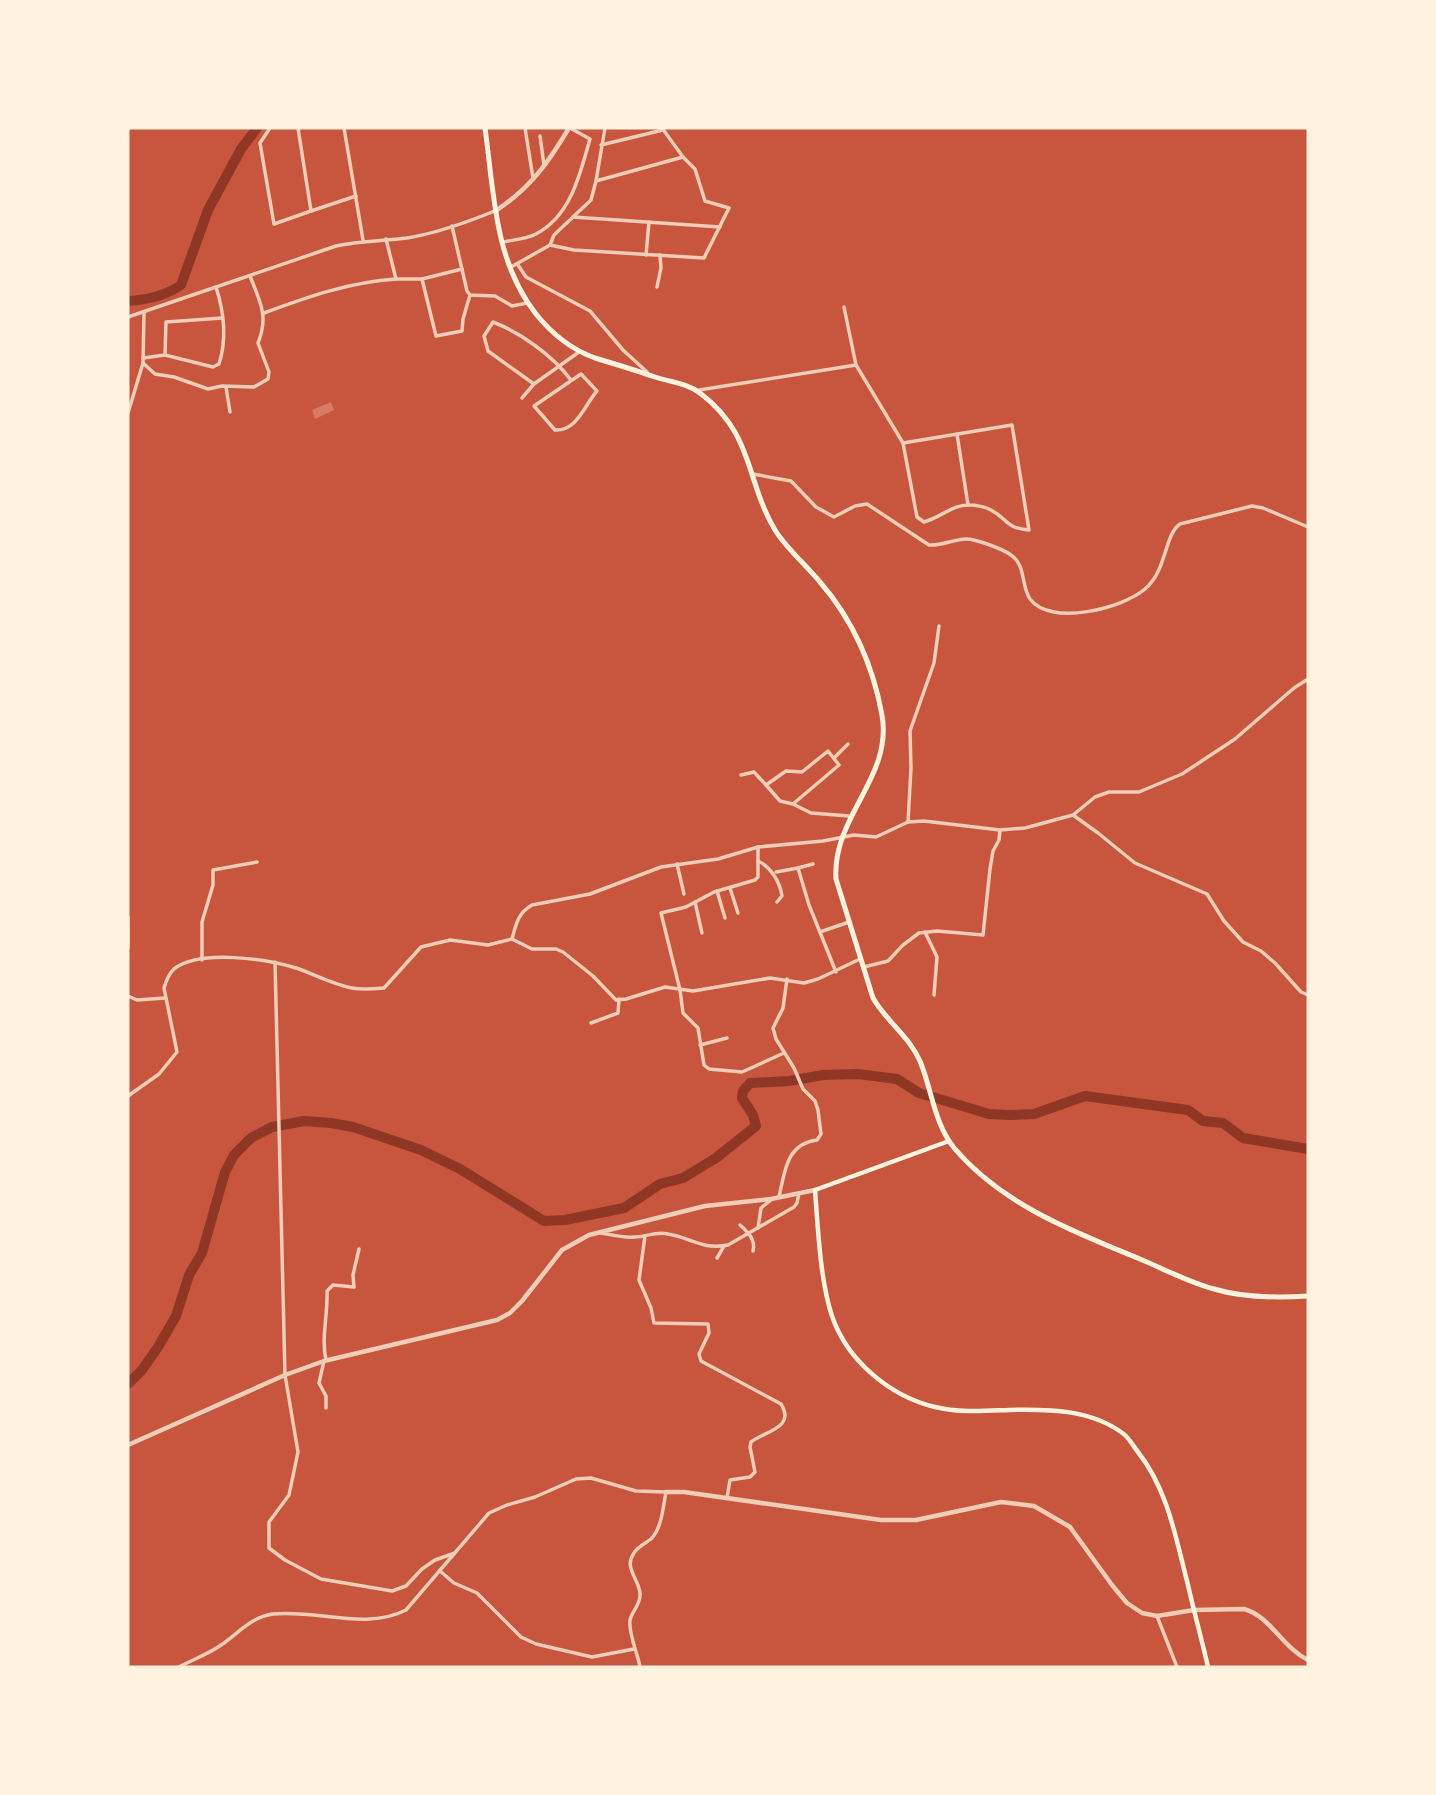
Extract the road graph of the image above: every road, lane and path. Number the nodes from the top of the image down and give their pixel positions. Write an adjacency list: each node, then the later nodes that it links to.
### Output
1 (270, 128): 17 (street)
2 (298, 128): 17 (street)
3 (344, 128): 15 (street)
4 (485, 128): 16 (main road)
5 (525, 128): 13 (street)
6 (570, 128): 12 (street); 24 (street)
7 (605, 128): 10 (street)
8 (663, 129): 10 (street); 11 (street)
9 (540, 136): 12 (street)
10 (601, 145): 14 (street)
11 (683, 157): 14 (street); 21 (street)
12 (544, 166): 13 (street)
13 (534, 181): 16 (street)
14 (596, 181): 18 (street)
15 (356, 196): 17 (street); 23 (street)
16 (497, 210): 20 (street); 24 (main road)
17 (311, 211)
18 (573, 217): 19 (street); 25 (street)
19 (649, 222): 21 (street); 26 (street)
20 (452, 226): 22 (street); 30 (street)
21 (720, 227): 27 (street)
22 (386, 239): 23 (street); 32 (street)
23 (363, 240): 31 (street)
24 (501, 243): 29 (main road)
25 (550, 245): 26 (street); 28 (street)
26 (646, 255): 27 (street)
27 (660, 255): 34 (street)
28 (518, 265): 29 (street); 48 (street)
29 (509, 268): 37 (main road)
30 (462, 269): 33 (street); 36 (street)
31 (250, 276): 35 (street); 40 (street)
32 (396, 279): 33 (street); 40 (street)
33 (422, 279): 36 (street)
34 (657, 287)
35 (216, 288): 39 (street); 42 (street)
36 (470, 295): 37 (street)
37 (527, 303): 43 (main road)
38 (845, 307): 46 (street)
39 (144, 312): 41 (street); 45 (street)
40 (264, 313): 51 (street)
41 (128, 317)
42 (222, 318): 44 (street); 44 (street)
43 (579, 352): 47 (street); 48 (main road)
44 (165, 355): 45 (street)
45 (143, 361): 51 (street); 55 (street)
46 (856, 365): 52 (street); 57 (street)
47 (560, 366): 49 (street); 50 (street); 50 (street)
48 (648, 373): 52 (main road)
49 (571, 380): 49 (street)
50 (534, 384): 53 (street)
51 (226, 387): 54 (street)
52 (698, 390): 58 (main road)
53 (522, 398)
54 (230, 412)
55 (128, 413)
56 (957, 434): 57 (street); 59 (street); 59 (street)
57 (903, 443): 59 (street)
58 (752, 474): 60 (street); 69 (main road)
59 (968, 505)
60 (1308, 527)
61 (939, 626): 70 (street)
62 (1308, 679): 68 (street)
63 (848, 744): 64 (street)
64 (834, 758): 66 (street); 67 (street)
65 (741, 775): 66 (street)
66 (766, 785): 67 (street)
67 (793, 804): 69 (street)
68 (1073, 815): 71 (street); 102 (street)
69 (849, 816): 72 (main road)
70 (908, 822): 71 (street); 72 (street)
71 (1000, 830): 90 (street)
72 (841, 837): 73 (street); 88 (main road)
73 (758, 847): 74 (street); 76 (street)
74 (758, 861): 80 (street); 84 (street)
75 (257, 862): 95 (street)
76 (677, 864): 82 (street); 92 (street)
77 (813, 864): 78 (street)
78 (798, 867): 79 (street); 89 (street)
79 (776, 872)
80 (730, 888): 81 (street); 85 (street)
81 (717, 891): 83 (street); 87 (street)
82 (684, 894)
83 (695, 902): 91 (street); 100 (street)
84 (777, 902)
85 (738, 913)
86 (128, 916): 93 (street)
87 (725, 918)
88 (849, 922): 89 (street); 94 (main road)
89 (820, 932): 98 (street)
90 (925, 932): 97 (street); 101 (street)
91 (702, 933)
92 (512, 939): 96 (street); 105 (street)
93 (128, 948)
94 (861, 958): 97 (main road); 98 (street)
95 (202, 960): 96 (street); 104 (street)
96 (275, 962): 127 (street)
97 (864, 967): 111 (main road)
98 (836, 972): 99 (street)
99 (787, 979): 100 (street); 109 (street)
100 (680, 990): 105 (street); 108 (street)
101 (934, 995)
102 (1308, 995)
103 (128, 996): 104 (street)
104 (165, 998): 110 (street)
105 (619, 999): 106 (street)
106 (591, 1023)
107 (727, 1038): 108 (street)
108 (701, 1045): 109 (street)
109 (783, 1053): 114 (street)
110 (128, 1096)
111 (949, 1141): 112 (main road); 125 (main road)
112 (815, 1190): 113 (street); 134 (main road)
113 (799, 1193): 114 (street); 117 (street)
114 (779, 1197): 115 (street)
115 (771, 1199): 117 (street); 118 (street)
116 (740, 1225): 119 (street)
117 (758, 1228): 119 (street)
118 (598, 1233): 120 (street); 126 (street)
119 (749, 1233): 121 (street); 123 (street)
120 (645, 1236): 121 (street); 131 (street)
121 (724, 1246): 124 (street)
122 (359, 1249): 126 (street)
123 (753, 1251)
124 (716, 1258)
125 (1308, 1296)
126 (325, 1361): 127 (street); 128 (street)
127 (285, 1375): 129 (street); 132 (street)
128 (326, 1408)
129 (128, 1445)
130 (666, 1492): 131 (street); 132 (street); 136 (street)
131 (727, 1498): 135 (street)
132 (456, 1553): 133 (street)
133 (440, 1571): 136 (street); 138 (street)
134 (1194, 1610): 135 (street); 137 (street); 141 (main road)
135 (1157, 1616): 140 (street)
136 (634, 1649): 139 (street)
137 (1308, 1660)
138 (179, 1667)
139 (640, 1667)
140 (1177, 1667)
141 (1208, 1667)

